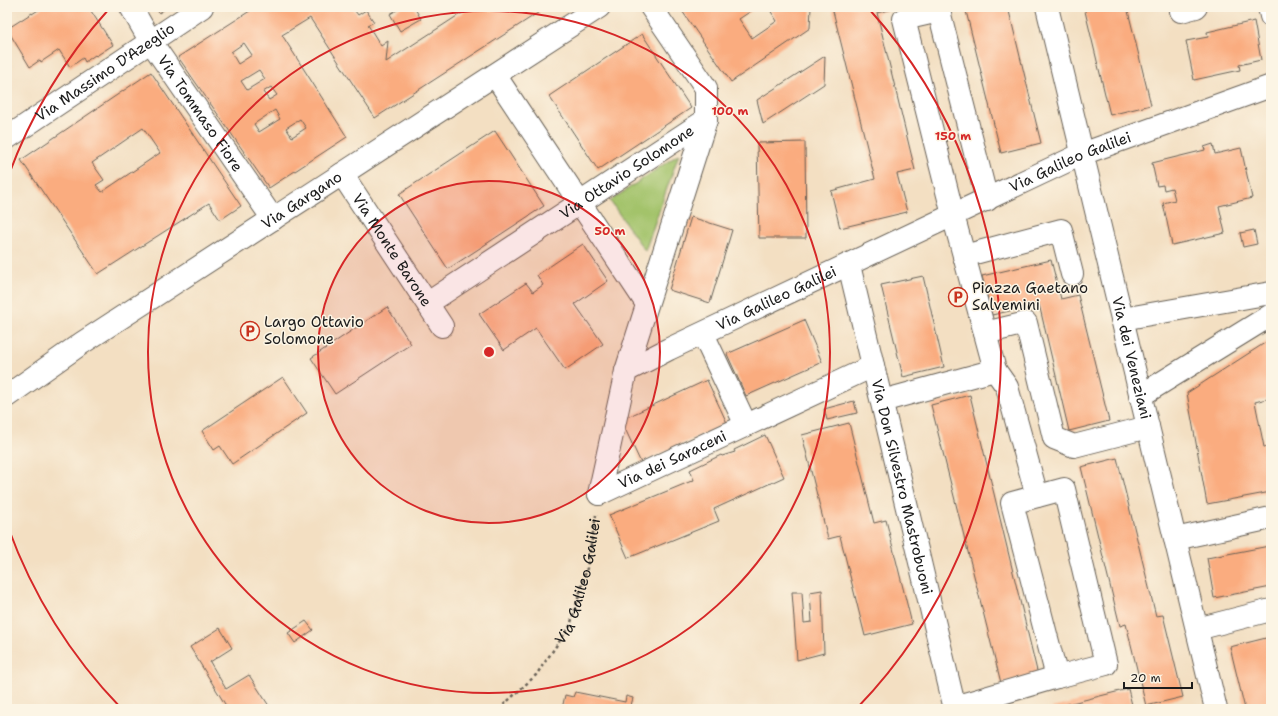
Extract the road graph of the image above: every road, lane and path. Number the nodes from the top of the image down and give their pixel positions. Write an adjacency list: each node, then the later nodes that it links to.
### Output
1 (131, 7): 8 (street, Via Tommaso Fiore)
2 (202, 7): 8 (street, Via Massimo D'Azeglio)
3 (599, 7): 9 (street, Via Gargano)
4 (651, 7): 11 (street)
5 (1047, 7): 13 (street, Via dei Veneziani)
6 (1269, 7): 7 (street)
7 (1271, 16)
8 (150, 42): 12 (street, Via Massimo D'Azeglio); 18 (street, Via Tommaso Fiore)
9 (495, 75): 14 (street, Via Gargano); 16 (street)
10 (1271, 86): 13 (street, Via Galileo Galilei)
11 (706, 120): 16 (street, Via Ottavio Solomone); 24 (street, Via Ottavio Solomone)
12 (7, 138)
13 (1082, 154): 15 (street, Via Galileo Galilei); 26 (street, Via dei Veneziani)
14 (342, 174): 18 (street, Via Gargano); 23 (street, Via Monte Barone)
15 (987, 200): 17 (street, Via Galileo Galilei); 17 (street)
16 (580, 203): 23 (street, Via Ottavio Solomone); 24 (street)
17 (953, 215): 19 (street); 20 (street, Via Galileo Galilei)
18 (273, 219): 33 (street, Via Gargano)
19 (964, 256): 21 (street); 28 (street)
20 (849, 265): 29 (street, Via Galileo Galilei); 30 (street, Via Don Silvestro Mastrobuoni)
21 (1072, 274)
22 (1271, 292): 26 (street)
23 (428, 303): 27 (street, Via Monte Barone)
24 (647, 304): 32 (street, Via Ottavio Solomone)
25 (1271, 315): 34 (street)
26 (1122, 319): 34 (street, Via dei Veneziani)
27 (442, 326)
28 (985, 333): 31 (street); 37 (street)
29 (703, 334): 32 (street, Via Galileo Galilei); 36 (street, Via dei Saraceni)
30 (873, 366): 35 (street, Via Don Silvestro Mastrobuoni); 36 (street, Via dei Saraceni)
31 (995, 370): 35 (street); 39 (street)
32 (626, 372): 38 (street)
33 (7, 396)
34 (1140, 396): 37 (street, Via dei Veneziani)
35 (882, 400): 45 (street, Via Don Silvestro Mastrobuoni)
36 (746, 425): 38 (street, Via dei Saraceni)
37 (1148, 427): 41 (street, Via dei Veneziani)
38 (600, 494): 46 (path, Via Galileo Galilei)
39 (1037, 496): 44 (street); 44 (street)
40 (1271, 518): 41 (street)
41 (1175, 539): 43 (street, Via dei Veneziani)
42 (1271, 610): 43 (street)
43 (1197, 629): 47 (street, Via dei Veneziani)
44 (1057, 677): 45 (street)
45 (955, 708)
46 (499, 709)
47 (1216, 709)

